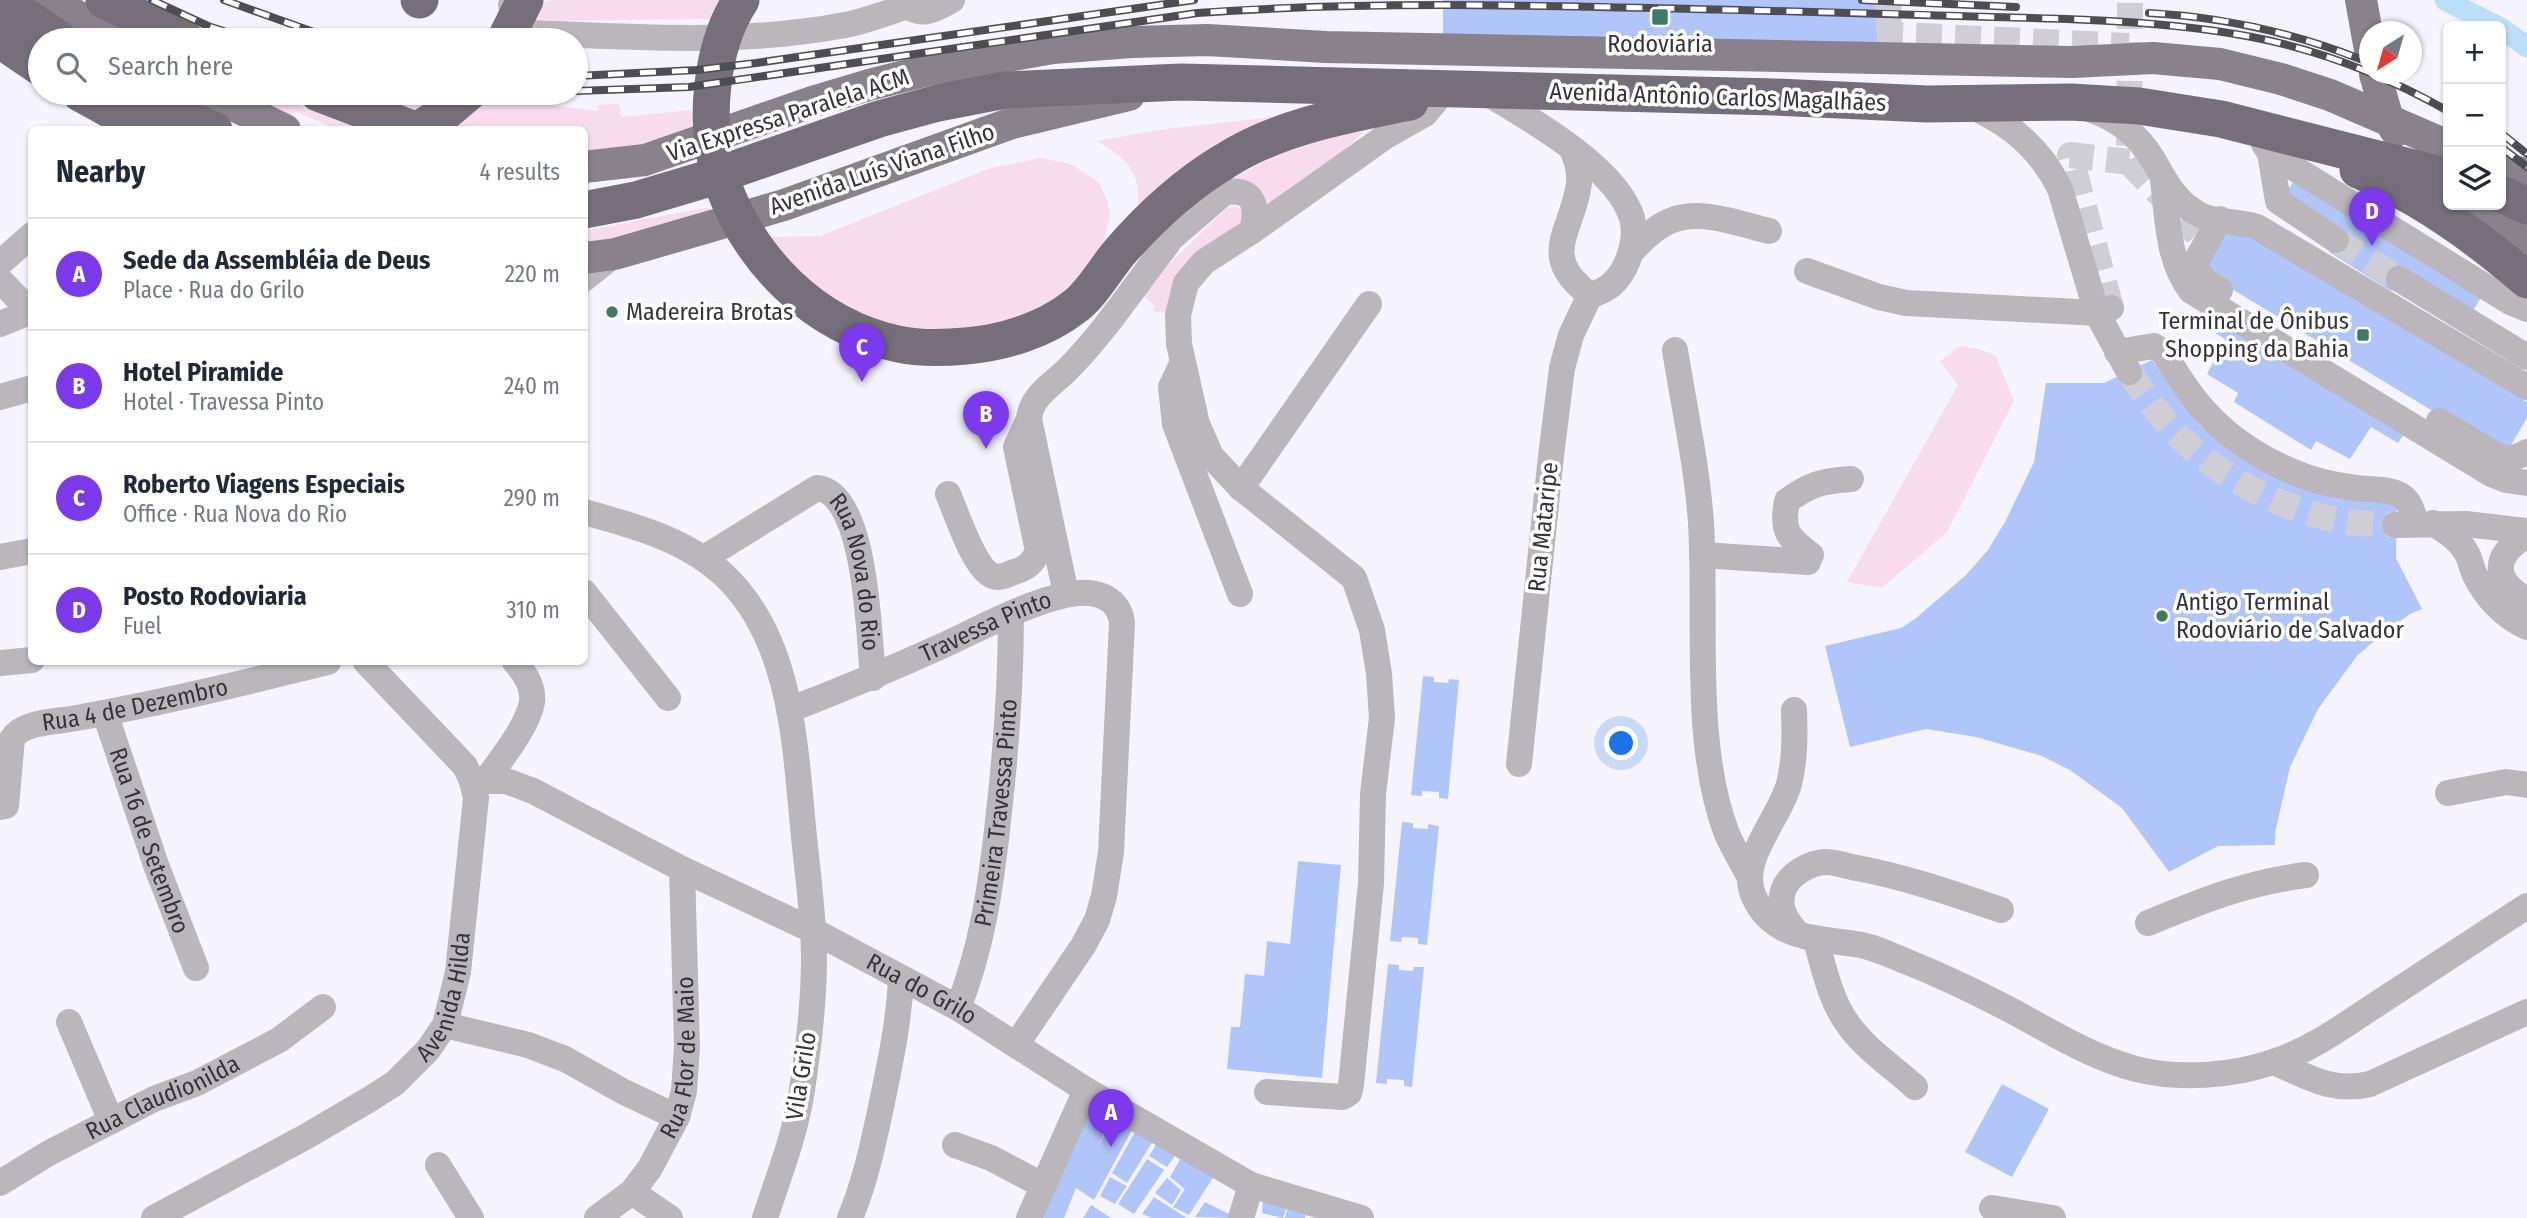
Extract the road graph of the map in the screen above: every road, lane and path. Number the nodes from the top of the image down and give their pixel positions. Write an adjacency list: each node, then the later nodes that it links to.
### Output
1 (2, 0): 10 (highway)
2 (104, 0): 11 (highway)
3 (507, 0): 13 (street)
4 (525, 0): 12 (highway)
5 (741, 0): 71 (highway)
6 (952, 0): 8 (street)
7 (2361, 0): 9 (main road)
8 (904, 3): 14 (street)
9 (2365, 21)
10 (52, 24)
11 (161, 28)
12 (511, 28)
13 (526, 28)
14 (588, 35)
15 (0, 41): 16 (highway); 17 (main road)
16 (28, 59)
17 (28, 65)
18 (1181, 82): 20 (highway, Avenida Antônio Carlos Magalhães); 44 (highway, Avenida Antônio Carlos Magalhães); 59 (main road, Avenida Luís Viana Filho)
19 (2378, 84): 41 (main road)
20 (1480, 89): 21 (highway); 23 (highway, Avenida Antônio Carlos Magalhães); 38 (street)
21 (1440, 96): 52 (highway); 54 (street)
22 (2071, 102): 23 (highway, Avenida Antônio Carlos Magalhães); 36 (highway, Avenida Antônio Carlos Magalhães); 45 (street)
23 (1965, 104): 72 (street)
24 (76, 105): 30 (main road)
25 (102, 105): 31 (highway)
26 (161, 105): 32 (highway)
27 (233, 105): 33 (main road)
28 (351, 105): 34 (highway)
29 (454, 105): 35 (highway)
30 (101, 126)
31 (140, 126)
32 (205, 126)
33 (277, 126)
34 (409, 126)
35 (418, 126)
36 (2262, 141): 43 (highway, Avenida Antônio Carlos Magalhães); 56 (street); 68 (highway, Avenida Antônio Carlos Magalhães)
37 (2443, 144): 39 (main road, Via Expressa Paralela ACM)
38 (1573, 151): 58 (street); 67 (street)
39 (588, 167)
40 (2506, 169): 42 (main road)
41 (2443, 174)
42 (2527, 175)
43 (2443, 177)
44 (703, 180): 46 (highway); 49 (highway)
45 (2163, 180): 51 (street); 86 (street)
46 (588, 190)
47 (2506, 196): 48 (highway)
48 (2527, 206)
49 (588, 209)
50 (2488, 210): 57 (main road)
51 (2220, 219): 80 (street); 84 (street)
52 (1163, 226): 54 (street); 62 (street); 71 (highway); 76 (street)
53 (1769, 230): 58 (street)
54 (1252, 231): 79 (street)
55 (28, 239): 61 (street)
56 (2336, 240)
57 (2527, 242)
58 (1631, 252): 67 (street)
59 (615, 254): 60 (main road, Avenida Luís Viana Filho); 64 (street)
60 (588, 257)
61 (0, 263)
62 (1132, 269): 71 (street); 76 (street)
63 (1807, 271): 72 (street)
64 (588, 276)
65 (2399, 279): 75 (street)
66 (0, 280): 70 (street)
67 (1590, 295): 112 (street, Rua Mataripe)
68 (2521, 297): 75 (street)
69 (1369, 304): 87 (street)
70 (28, 310)
71 (1070, 310): 76 (street)
72 (2104, 310): 90 (street)
73 (28, 314): 74 (street)
74 (0, 324)
75 (2490, 334): 78 (street)
76 (1092, 342): 83 (street)
77 (1675, 350): 93 (street)
78 (2527, 357)
79 (1183, 362): 87 (street); 97 (street)
80 (2527, 387)
81 (28, 389): 82 (street)
82 (0, 397)
83 (1029, 419): 88 (street); 96 (street, Travessa Pinto)
84 (2527, 452)
85 (1850, 479): 93 (street)
86 (2527, 483)
87 (1241, 488): 136 (street)
88 (948, 494)
89 (588, 513): 95 (street, Vila Grilo)
90 (2414, 524): 91 (street); 101 (street)
91 (2527, 533): 99 (street)
92 (28, 552): 94 (street)
93 (1702, 555): 119 (street)
94 (0, 557)
95 (704, 558): 107 (street, Rua Nova do Rio); 109 (street, Vila Grilo)
96 (1066, 594): 100 (street, Travessa Pinto); 132 (street, Travessa Pinto)
97 (1240, 594)
98 (588, 597): 108 (street)
99 (2527, 600)
100 (1011, 614): 107 (street, Travessa Pinto); 128 (street, Primeira Travessa Pinto)
101 (2527, 627)
102 (28, 660): 103 (street)
103 (0, 663)
104 (315, 665): 111 (street, Rua 4 de Dezembro)
105 (369, 665): 113 (street)
106 (519, 666): 113 (street)
107 (873, 678): 109 (street, Travessa Pinto)
108 (668, 698)
109 (789, 710): 123 (street, Vila Grilo)
110 (1794, 710): 119 (street)
111 (105, 713): 116 (street, Rua 4 de Dezembro); 125 (street, Rua 16 de Setembro)
112 (1519, 764)
113 (479, 780): 117 (street, Rua do Grilo); 131 (street, Avenida Hilda)
114 (2527, 785): 115 (street)
115 (2448, 793)
116 (3, 806)
117 (682, 869): 123 (street, Rua do Grilo); 137 (street, Rua Flor de Maio)
118 (2306, 874): 122 (street)
119 (1749, 876): 124 (street)
120 (2527, 906): 133 (street)
121 (2001, 909): 124 (street)
122 (2148, 923)
123 (812, 930): 126 (street, Rua do Grilo); 150 (street, Vila Grilo)
124 (1807, 938): 133 (street); 134 (street)
125 (196, 968)
126 (901, 978): 128 (street, Rua do Grilo); 151 (street)
127 (323, 1007): 138 (street, Rua Claudionilda)
128 (958, 1008): 132 (street, Rua do Grilo)
129 (2527, 1012): 133 (street)
130 (69, 1022): 138 (street)
131 (445, 1025): 137 (street); 146 (street, Avenida Hilda)
132 (1016, 1045): 135 (street, Rua do Grilo)
133 (2274, 1062)
134 (1915, 1087)
135 (1086, 1090): 142 (street, Rua do Grilo); 143 (street)
136 (1266, 1092)
137 (677, 1117): 144 (street, Rua Flor de Maio)
138 (111, 1121): 141 (street, Rua Claudionilda)
139 (955, 1145): 143 (street)
140 (438, 1165): 147 (street)
141 (0, 1184)
142 (1251, 1185): 153 (street); 154 (street, Rua do Grilo)
143 (1044, 1186): 152 (street)
144 (632, 1192): 148 (street, Rua Flor de Maio); 149 (street)
145 (1992, 1208): 155 (street)
146 (154, 1218)
147 (471, 1218)
148 (597, 1218)
149 (670, 1218)
150 (765, 1218)
151 (850, 1218)
152 (1030, 1218)
153 (1241, 1218)
154 (1361, 1218)
155 (2053, 1218)

